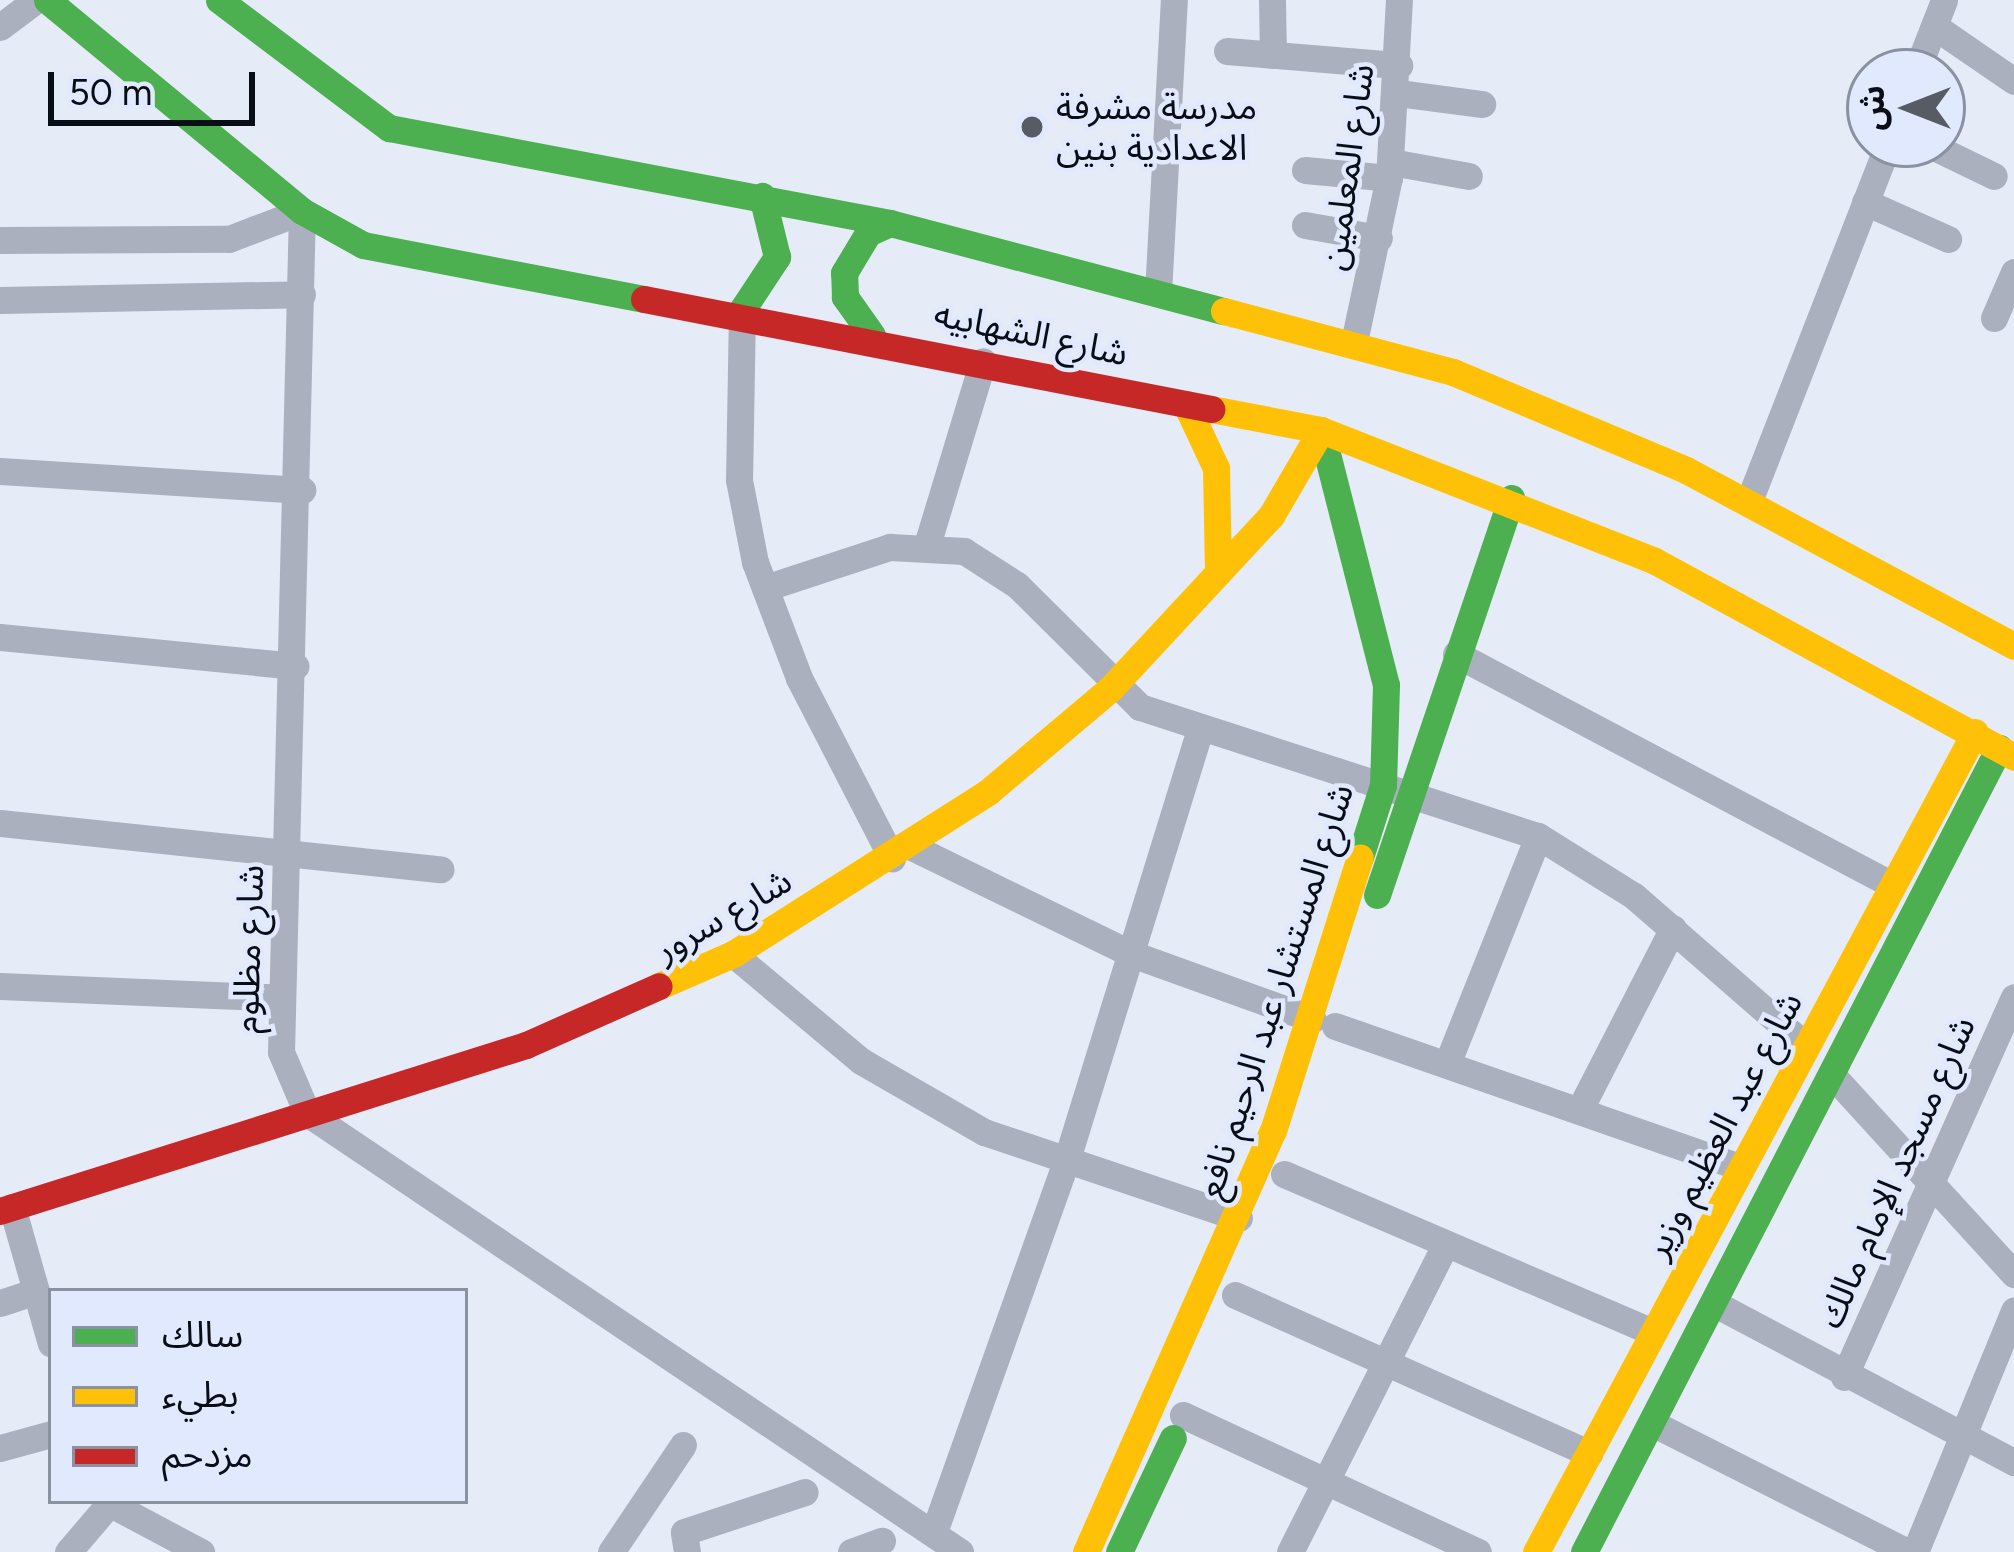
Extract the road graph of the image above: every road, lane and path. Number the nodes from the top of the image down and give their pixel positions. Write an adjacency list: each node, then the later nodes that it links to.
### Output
1 (36, 0): 8 (street)
2 (47, 0): 23 (main road, شارع الشهابيه)
3 (221, 0): 21 (main road, شارع الشهابيه)
4 (1174, 0): 30 (street)
5 (1272, 0): 11 (street)
6 (1400, 0): 12 (street, شارع المعلمين)
7 (1939, 13): 9 (street); 13 (street)
8 (0, 27)
9 (1925, 48)
10 (1227, 51): 11 (street)
11 (1273, 55): 12 (street)
12 (1398, 79): 14 (street); 18 (street, شارع المعلمين)
13 (2014, 81)
14 (1482, 104)
15 (1966, 162): 20 (street)
16 (1878, 168): 22 (street)
17 (1305, 170): 18 (street)
18 (1390, 170): 19 (street); 26 (street, شارع المعلمين)
19 (1469, 176)
20 (1994, 176)
21 (762, 196): 24 (main road, شارع الشهابيه); 33 (main road)
22 (1865, 202): 27 (street); 43 (street)
23 (302, 211): 28 (street); 31 (street, شارع مظلوم); 33 (main road, شارع الشهابيه)
24 (890, 223): 30 (main road, شارع الشهابيه); 35 (main road)
25 (1305, 225): 26 (street)
26 (1379, 238): 36 (street, شارع المعلمين)
27 (1948, 239)
28 (0, 240)
29 (2014, 272): 34 (street)
30 (1158, 293): 36 (main road, شارع الشهابيه)
31 (302, 294): 32 (street); 41 (street, شارع مظلوم)
32 (0, 300)
33 (742, 310): 35 (main road, شارع الشهابيه); 46 (street)
34 (1994, 318)
35 (872, 335): 37 (main road, شارع الشهابيه)
36 (1354, 342): 43 (main road, شارع الشهابيه)
37 (983, 361): 38 (main road, شارع الشهابيه); 44 (street)
38 (1186, 404): 39 (main road, شارع الشهابيه); 45 (main road)
39 (1321, 430): 42 (main road, شارع الشهابيه); 45 (main road, شارع سرور); 54 (main road, شارع المستشار عبد الرحيم نافع)
40 (0, 471): 41 (street)
41 (302, 490): 50 (street, شارع مظلوم)
42 (1511, 498): 49 (main road, شارع المستشار عبد الرحيم نافع); 53 (main road, شارع الشهابيه)
43 (1749, 501): 47 (main road, شارع الشهابيه)
44 (927, 545): 46 (street); 51 (street)
45 (1219, 573): 51 (main road, شارع سرور)
46 (765, 588): 58 (street)
47 (2011, 635)
48 (0, 637): 50 (street)
49 (1456, 654): 55 (main road, شارع المستشار عبد الرحيم نافع); 61 (street)
50 (296, 666): 59 (street, شارع مظلوم)
51 (1111, 688): 52 (street); 58 (main road, شارع سرور)
52 (1200, 729): 54 (street); 63 (street)
53 (1996, 746): 61 (main road, شارع عبد العظيم وزير); 71 (main road, شارع عبد العظيم وزير)
54 (1383, 785): 55 (street); 68 (main road, شارع المستشار عبد الرحيم نافع)
55 (1411, 792): 57 (street); 68 (main road, شارع المستشار عبد الرحيم نافع)
56 (0, 823): 59 (street)
57 (1538, 836): 62 (street); 70 (street)
58 (901, 852): 63 (street); 64 (main road, شارع سرور)
59 (286, 854): 60 (street); 67 (street, شارع مظلوم)
60 (441, 868)
61 (1892, 886): 69 (main road, شارع عبد العظيم وزير)
62 (1673, 928): 69 (street); 72 (street)
63 (1129, 953): 68 (street); 74 (street)
64 (733, 954): 73 (main road, شارع سرور); 74 (street)
65 (0, 986): 67 (street)
66 (2014, 997): 77 (street, شارع مسجد الإمام مالك)
67 (282, 998): 73 (street, شارع مظلوم)
68 (1323, 1023): 70 (street); 76 (main road, شارع المستشار عبد الرحيم نافع); 79 (main road, شارع المستشار عبد الرحيم نافع)
69 (1806, 1046): 75 (main road, شارع عبد العظيم وزير)
70 (1449, 1059): 72 (street)
71 (1834, 1077): 77 (street); 85 (main road, شارع عبد العظيم وزير)
72 (1581, 1107): 75 (street)
73 (307, 1112): 78 (main road, شارع سرور); 105 (street)
74 (1067, 1159): 79 (street); 105 (street)
75 (1741, 1167): 87 (main road, شارع عبد العظيم وزير)
76 (1284, 1174): 80 (street); 83 (main road, شارع المستشار عبد الرحيم نافع)
77 (1930, 1183): 81 (street); 90 (street, شارع مسجد الإمام مالك)
78 (6, 1209): 82 (street)
79 (1239, 1218): 114 (main road, شارع المستشار عبد الرحيم نافع)
80 (1445, 1245): 87 (street); 89 (street)
81 (2014, 1274)
82 (36, 1291): 84 (street); 88 (street)
83 (1235, 1295): 89 (street); 91 (main road, شارع المستشار عبد الرحيم نافع)
84 (0, 1303)
85 (1719, 1306): 90 (street); 92 (main road, شارع عبد العظيم وزير)
86 (2014, 1311): 94 (street)
87 (1653, 1332): 97 (main road, شارع عبد العظيم وزير)
88 (48, 1333)
89 (1385, 1363): 97 (street); 99 (street)
90 (1844, 1377): 94 (street)
91 (1183, 1415): 99 (street); 115 (main road, شارع المستشار عبد الرحيم نافع)
92 (1654, 1424): 104 (main road, شارع عبد العظيم وزير); 119 (street)
93 (48, 1435): 96 (street)
94 (1964, 1438): 98 (street); 119 (street)
95 (683, 1445): 110 (street)
96 (0, 1448)
97 (1589, 1453): 100 (main road, شارع عبد العظيم وزير)
98 (2014, 1462)
99 (1326, 1480): 116 (street); 117 (street)
100 (1569, 1491): 104 (main road); 118 (main road, شارع عبد العظيم وزير)
101 (805, 1492): 111 (street)
102 (106, 1504): 108 (street)
103 (109, 1504): 109 (street)
104 (1604, 1516): 107 (main road, شارع عبد العظيم وزير)
105 (934, 1532): 113 (street)
106 (882, 1541): 112 (street)
107 (1592, 1549)
108 (68, 1552)
109 (201, 1552)
110 (611, 1552)
111 (686, 1552)
112 (851, 1552)
113 (960, 1552)
114 (1086, 1552)
115 (1118, 1552)
116 (1289, 1552)
117 (1478, 1552)
118 (1539, 1552)
119 (1911, 1552)

